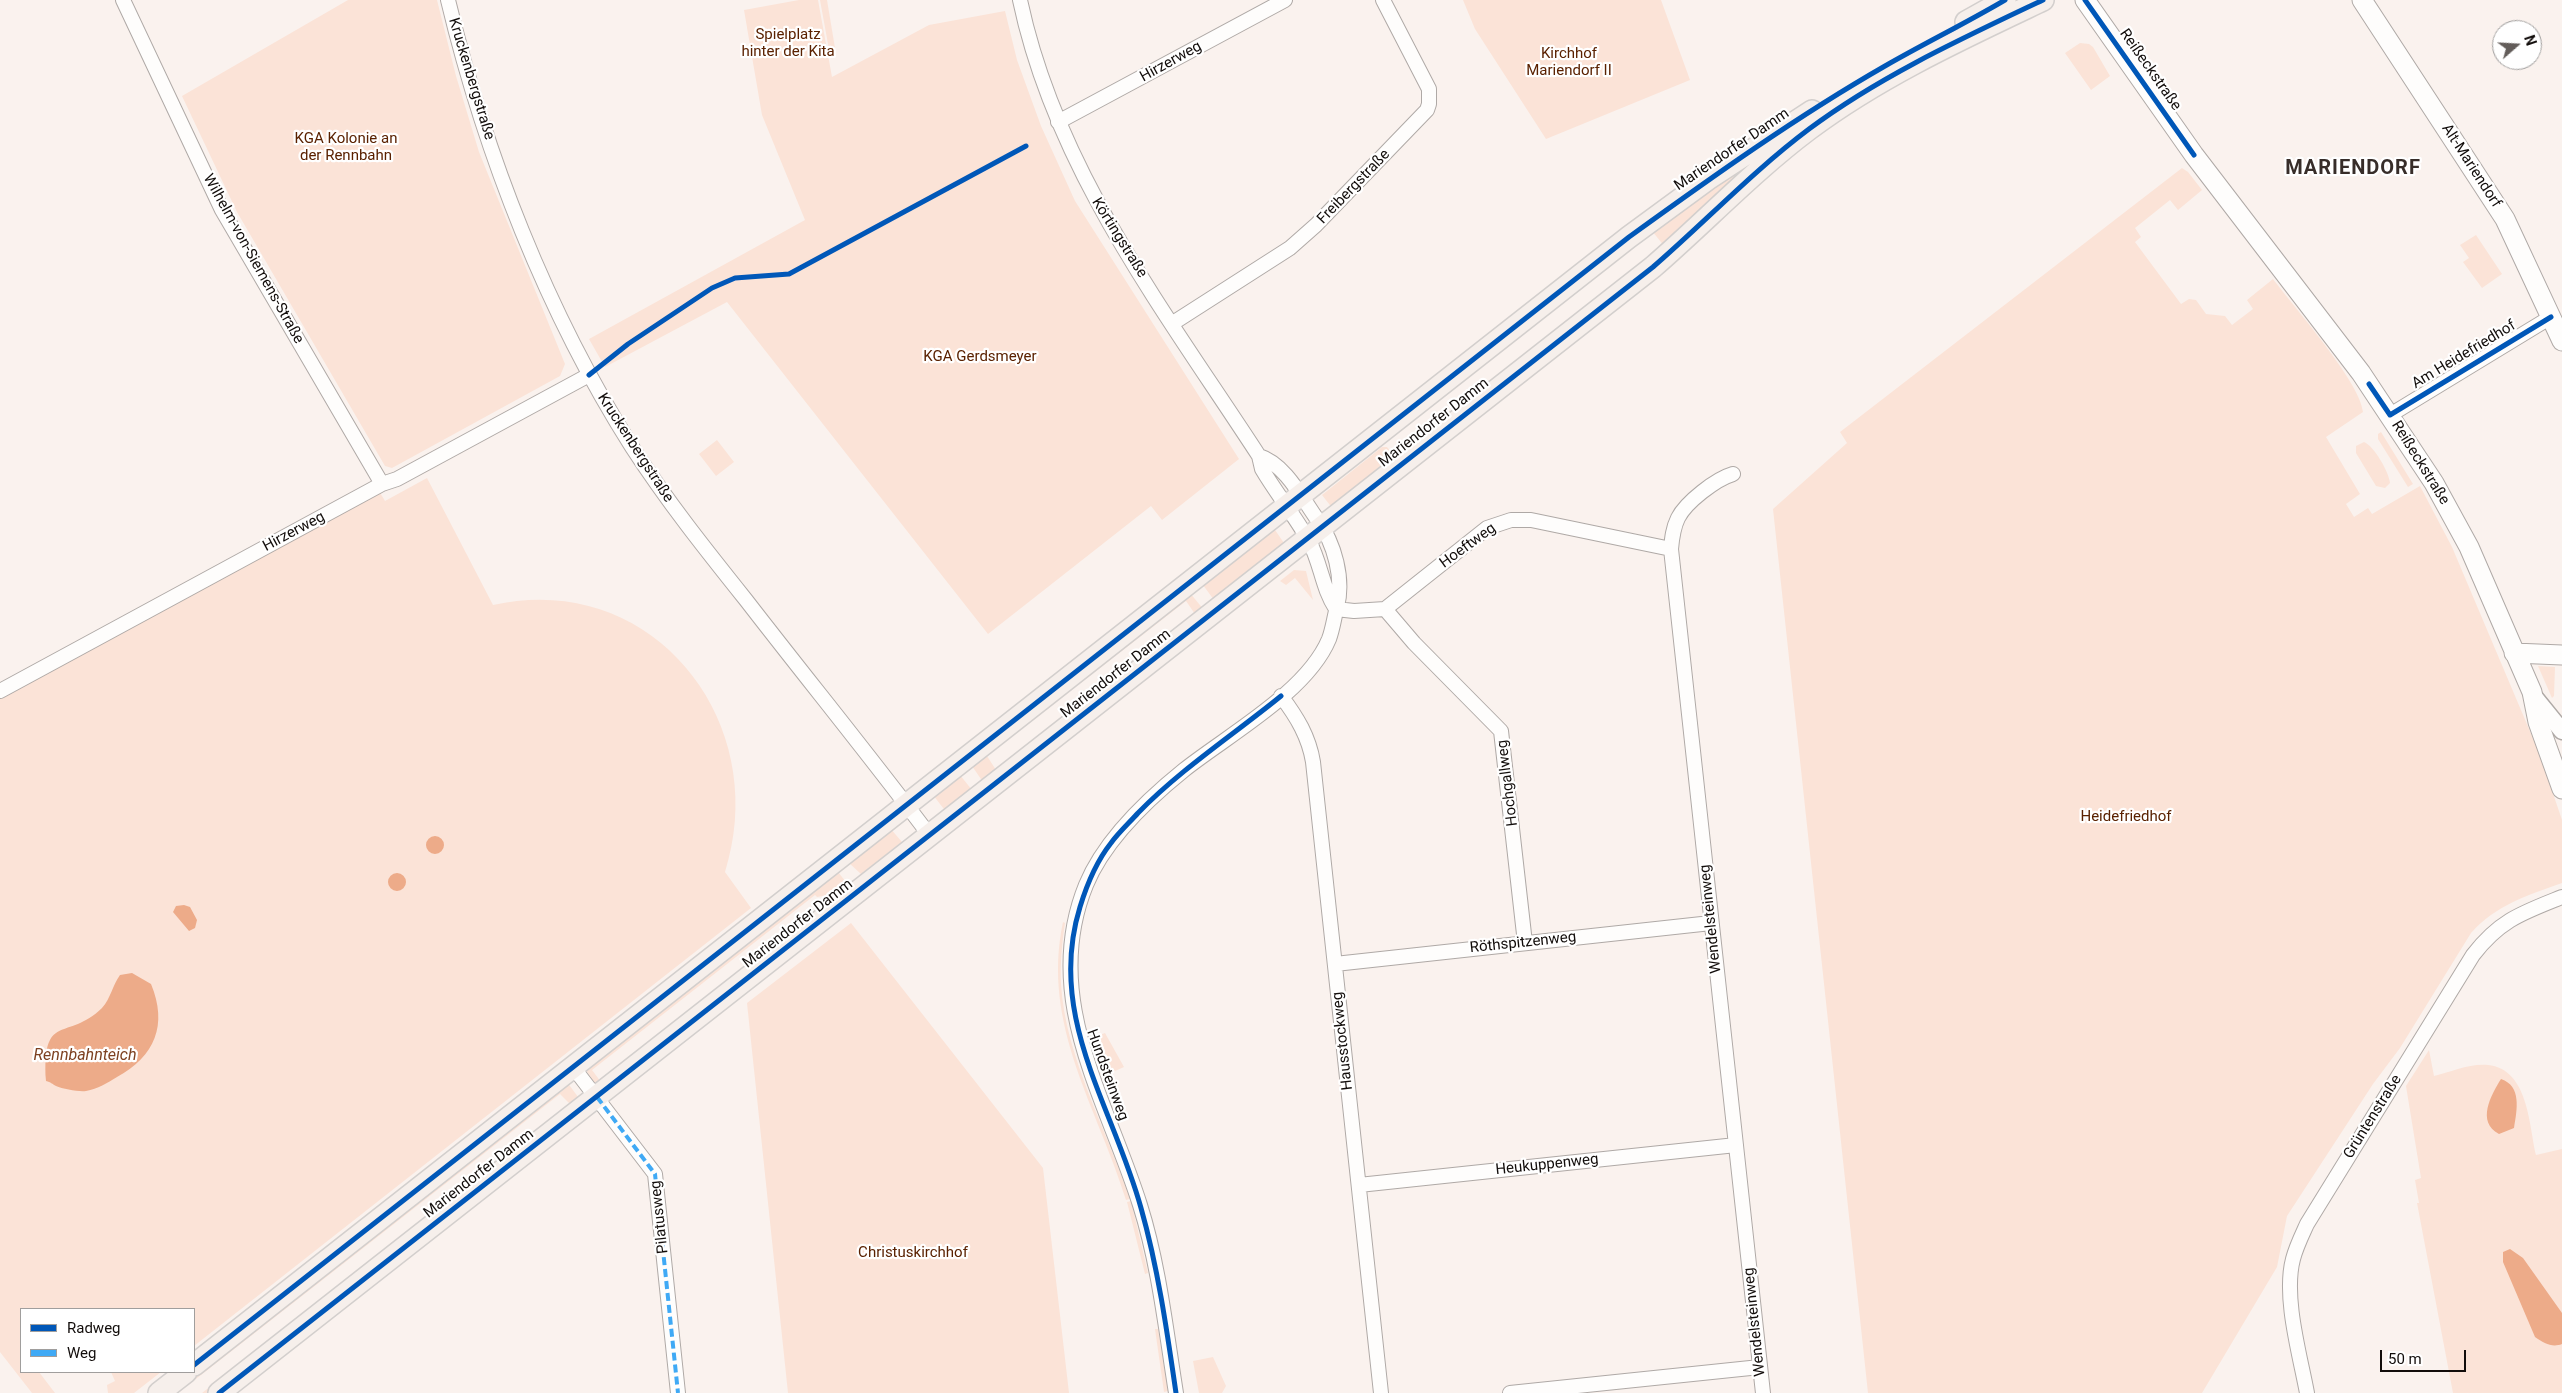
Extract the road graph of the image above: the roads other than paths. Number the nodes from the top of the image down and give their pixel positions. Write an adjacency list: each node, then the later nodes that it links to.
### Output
1 (123, 0): 17 (street, Wilhelm-von-Siemens-Straße)
2 (448, 0): 14 (street, Kruckenbergstraße)
3 (1020, 0): 10 (street, Körtingstraße)
4 (1284, 0): 10 (street, Hirzerweg)
5 (1384, 0): 12 (street, Freibergstraße)
6 (2005, 0): 18 (main road, Mariendorfer Damm)
7 (2043, 0): 19 (main road, Mariendorfer Damm)
8 (2085, 0): 15 (main road, Reißeckstraße)
9 (2362, 0): 11 (main road, Alt-Mariendorf)
10 (1058, 122): 12 (street, Körtingstraße)
11 (2551, 317): 13 (main road, Alt-Mariendorf); 15 (street, Am Heidefriedhof)
12 (1173, 323): 18 (street, Körtingstraße)
13 (2562, 342)
14 (589, 375): 17 (street, Hirzerweg); 30 (street, Kruckenbergstraße)
15 (2390, 415): 23 (main road, Reißeckstraße)
16 (1733, 474): 20 (street, Wendelsteinweg)
17 (382, 484): 25 (street, Hirzerweg)
18 (1293, 501): 19 (street); 30 (main road, Mariendorfer Damm)
19 (1316, 533): 21 (street); 31 (main road, Mariendorfer Damm)
20 (1671, 549): 22 (street, Hoeftweg); 33 (street, Wendelsteinweg)
21 (1336, 609): 22 (street); 27 (street, Hundsteinweg)
22 (1385, 609): 34 (street, Hochgallweg)
23 (2514, 653): 24 (main road); 26 (main road, Reißeckstraße)
24 (2562, 655)
25 (0, 692)
26 (2532, 692): 28 (street); 29 (main road, Reißeckstraße)
27 (1281, 696): 35 (street, Hausstockweg); 46 (street, Hundsteinweg)
28 (2562, 731)
29 (2561, 777)
30 (907, 806): 31 (street, Kruckenbergstraße); 36 (main road, Mariendorfer Damm)
31 (930, 836): 37 (main road, Mariendorfer Damm)
32 (2562, 897): 50 (street, Grüntenstraße)
33 (1711, 923): 34 (street, Röthspitzenweg); 38 (street, Wendelsteinweg)
34 (1526, 943): 35 (street, Röthspitzenweg)
35 (1335, 964): 39 (street, Hausstockweg)
36 (573, 1068): 37 (street, Pilatusweg); 40 (main road, Mariendorfer Damm)
37 (597, 1097): 44 (main road, Mariendorfer Damm); 45 (street, Pilatusweg)
38 (1736, 1145): 39 (street, Heukuppenweg); 41 (street, Wendelsteinweg)
39 (1359, 1184): 47 (street, Hausstockweg)
40 (195, 1365)
41 (1760, 1367): 48 (street); 49 (street, Wendelsteinweg)
42 (185, 1373): 43 (main road)
43 (159, 1393)
44 (218, 1393)
45 (678, 1393)
46 (1176, 1393)
47 (1381, 1393)
48 (1510, 1393)
49 (1763, 1393)
50 (2307, 1393)

